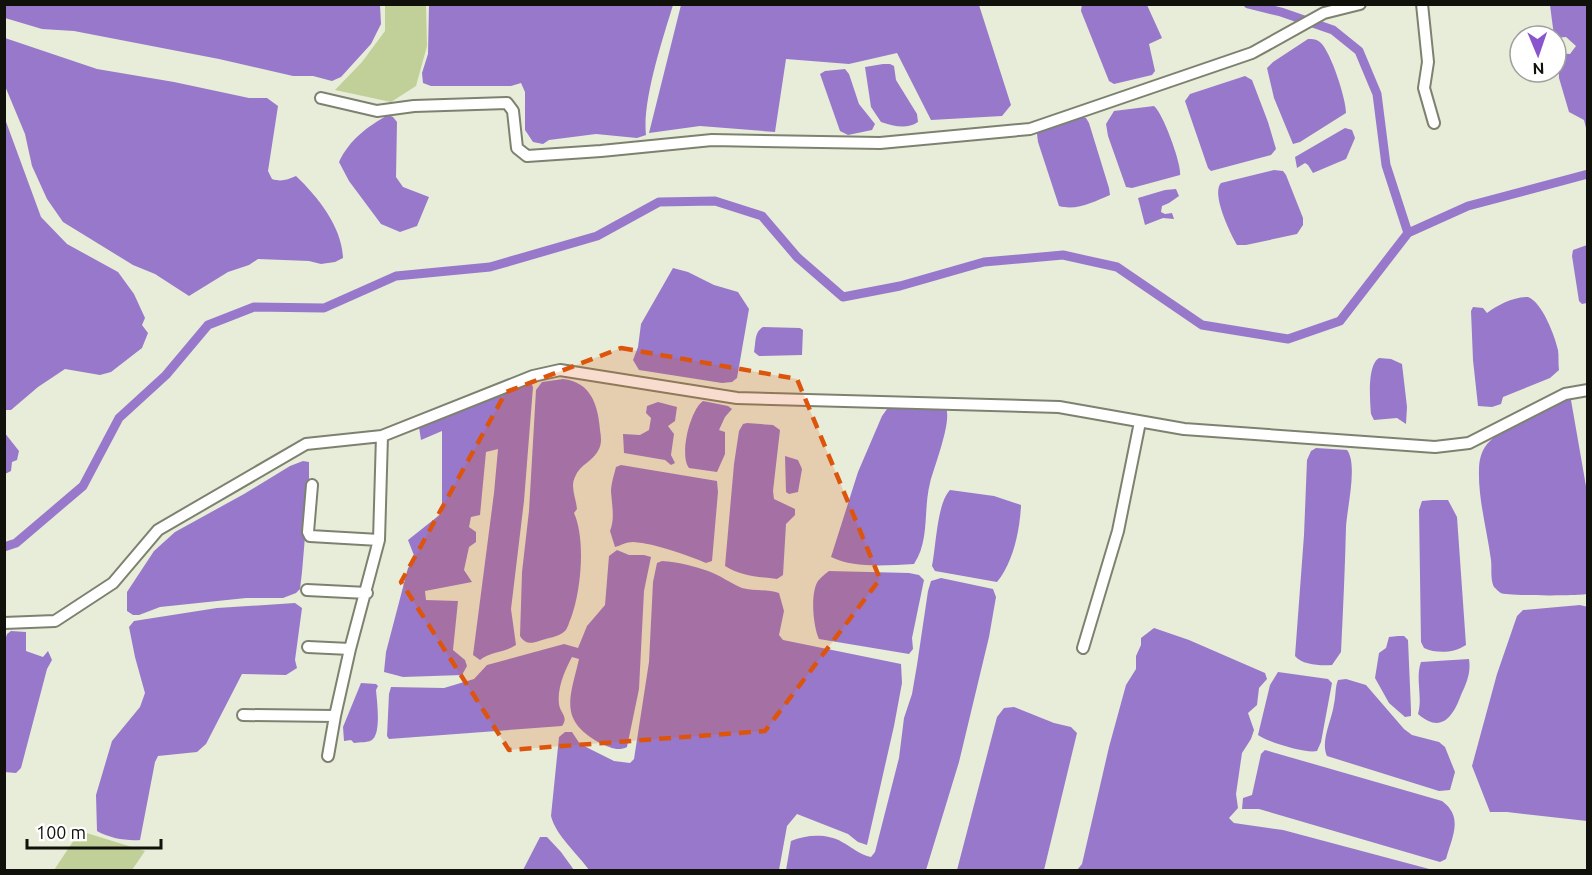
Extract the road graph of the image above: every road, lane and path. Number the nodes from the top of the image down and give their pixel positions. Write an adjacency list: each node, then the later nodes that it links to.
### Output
1 (1360, 4): 3 (street)
2 (1422, 4): 4 (street)
3 (321, 98)
4 (1434, 123)
5 (1587, 390): 6 (street)
6 (1140, 422): 7 (street); 14 (street)
7 (382, 436): 9 (street); 12 (street)
8 (312, 485): 9 (street)
9 (379, 540): 11 (street)
10 (307, 590): 11 (street)
11 (367, 593): 15 (street)
12 (4, 623)
13 (308, 648): 15 (street)
14 (1083, 648)
15 (350, 649): 17 (street)
16 (243, 715): 17 (street)
17 (335, 716): 18 (street)
18 (328, 756)

